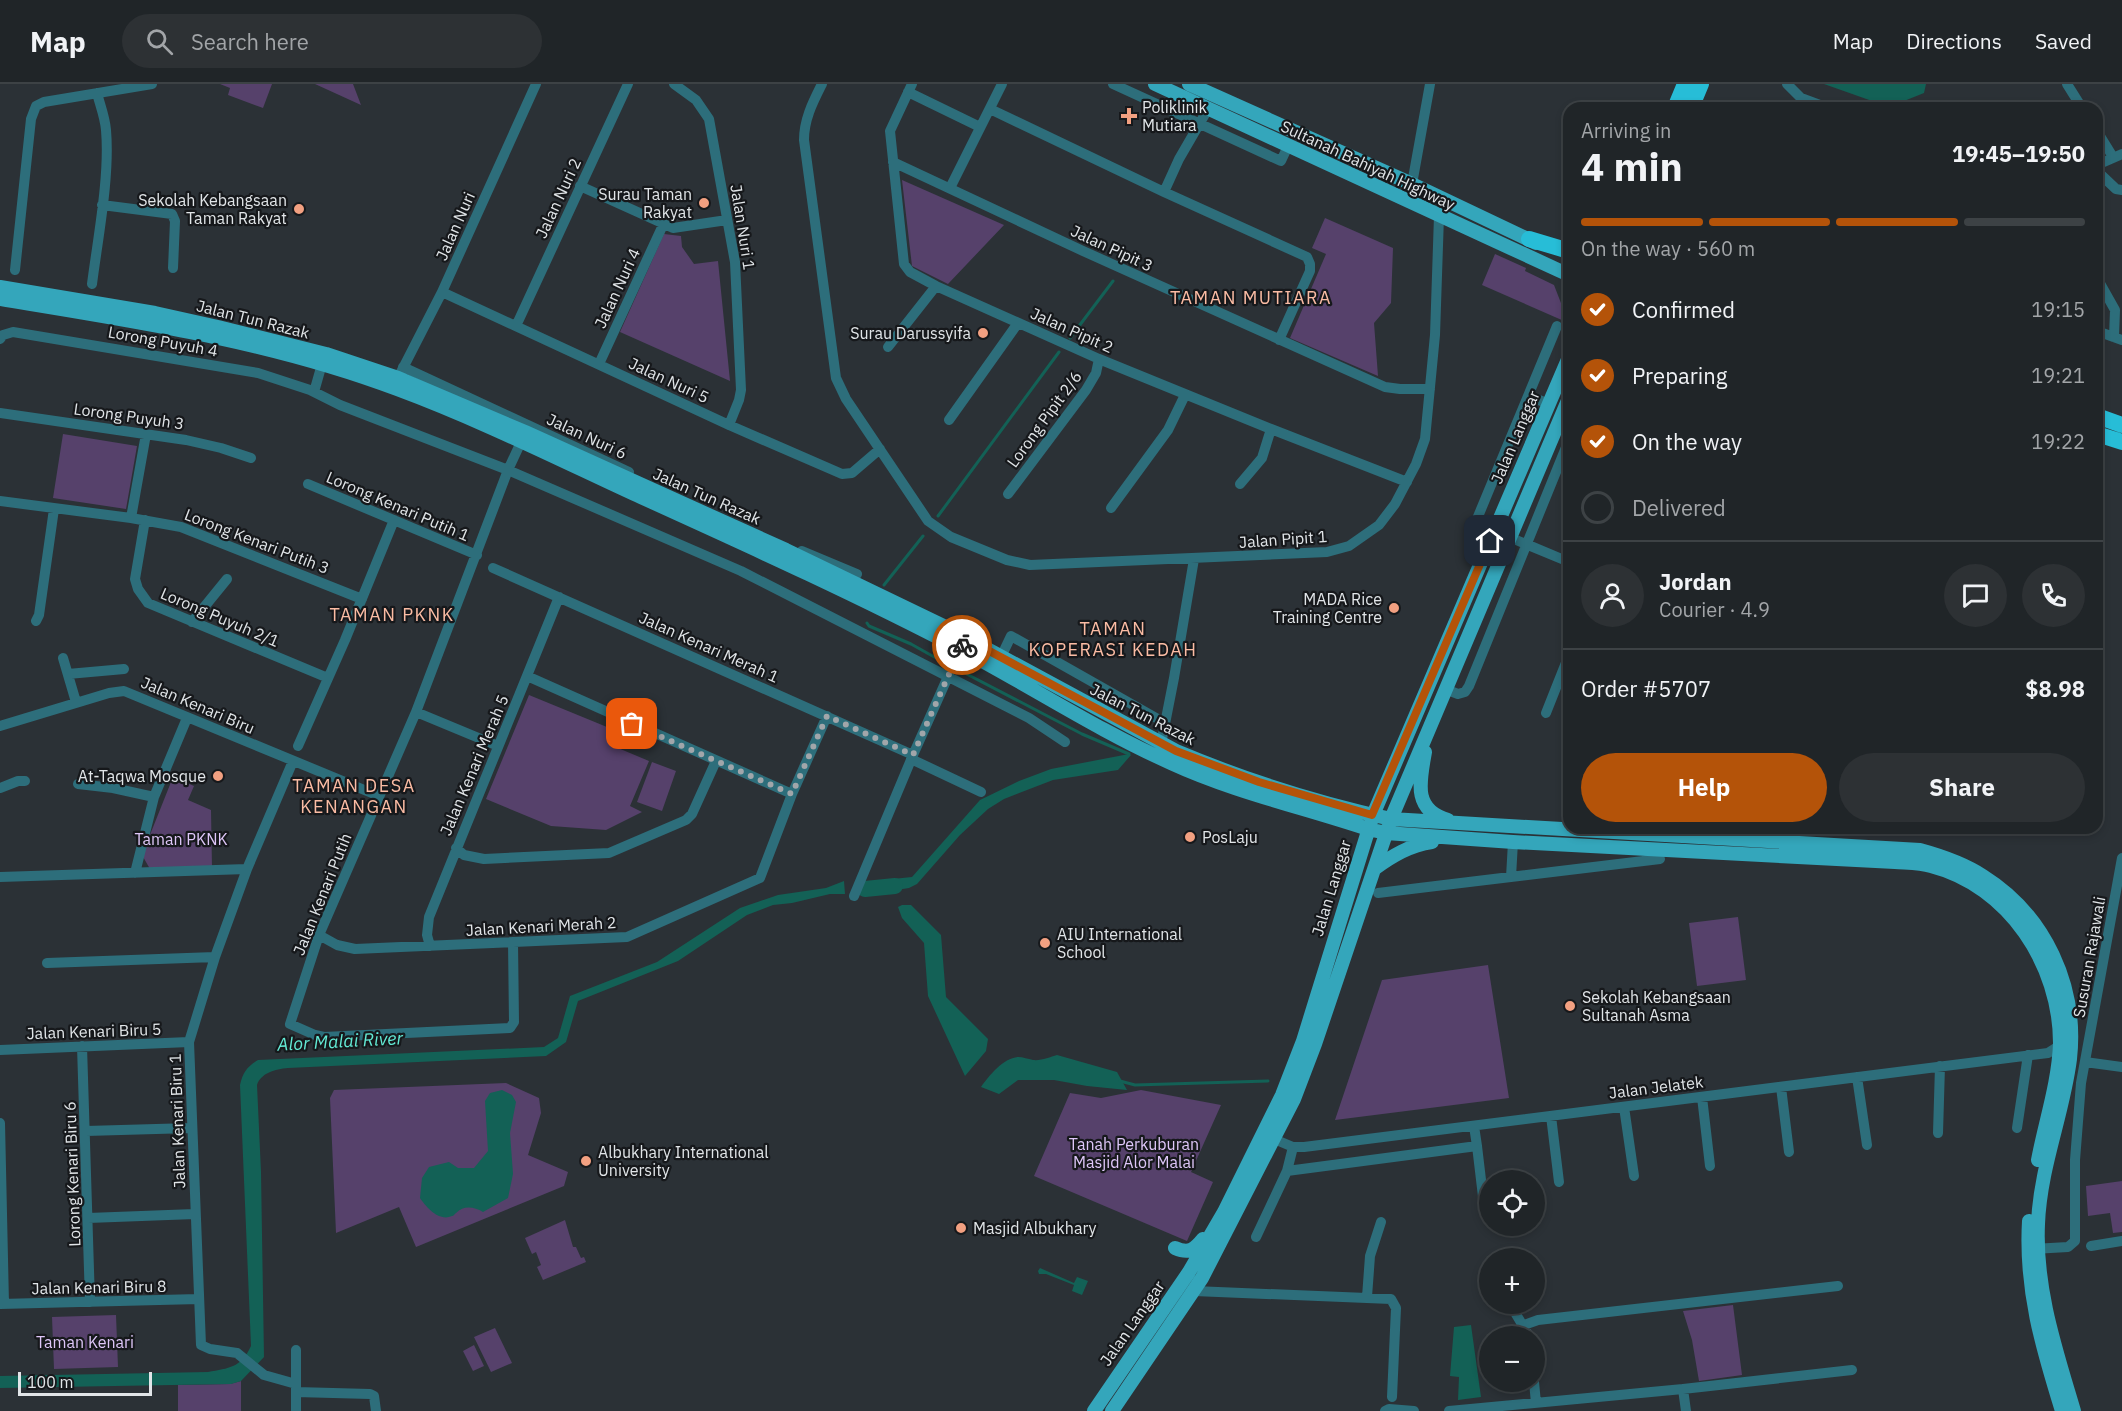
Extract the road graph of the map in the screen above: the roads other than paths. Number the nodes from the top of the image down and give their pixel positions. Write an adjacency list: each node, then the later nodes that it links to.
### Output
1 (152, 84): 16 (street)
2 (536, 84): 53 (street, Jalan Nuri)
3 (628, 84): 32 (street, Jalan Nuri 2)
4 (674, 84): 39 (street, Jalan Nuri 1)
5 (822, 84): 85 (street, Jalan Pipit 1)
6 (1002, 84): 21 (street)
7 (1113, 84): 23 (street)
8 (1155, 84): 22 (main road, Sultanah Bahiyah Highway)
9 (1189, 84): 31 (main road, Sultanah Bahiyah Highway)
10 (1685, 84): 17 (highway)
11 (1701, 84): 18 (highway)
12 (1787, 84): 19 (street)
13 (2067, 84): 20 (street)
14 (1429, 85): 31 (street)
15 (910, 88): 24 (street); 28 (street, Jalan Pipit 2)
16 (97, 93): 37 (street); 46 (street)
17 (1678, 102)
18 (1694, 102)
19 (1812, 102)
20 (2078, 102)
21 (990, 109): 24 (street); 36 (street)
22 (1208, 109): 23 (street); 26 (main road, Sultanah Bahiyah Highway)
23 (1198, 124): 26 (street); 36 (street)
24 (980, 127): 33 (street)
25 (2103, 138): 27 (street)
26 (1288, 146): 34 (main road, Sultanah Bahiyah Highway)
27 (2118, 155): 29 (street)
28 (893, 162): 33 (street, Jalan Pipit 3); 50 (street, Jalan Pipit 2)
29 (2103, 162)
30 (2103, 177): 35 (street)
31 (1412, 184): 34 (main road); 38 (main road); 41 (main road, Sultanah Bahiyah Highway)
32 (580, 186): 40 (street); 57 (street, Jalan Nuri 2)
33 (950, 188): 62 (street, Jalan Pipit 3)
34 (1379, 188): 38 (main road, Sultanah Bahiyah Highway)
35 (2122, 190)
36 (1164, 192): 62 (street)
37 (102, 206): 45 (street); 49 (street)
38 (1434, 214): 44 (main road, Sultanah Bahiyah Highway); 69 (street, Jalan Pipit 1)
39 (727, 220): 40 (street); 78 (street, Jalan Nuri 1)
40 (663, 225): 66 (street, Jalan Nuri 4)
41 (1528, 239): 42 (highway); 43 (main road, Sultanah Bahiyah Highway)
42 (1563, 249)
43 (1563, 255)
44 (1531, 259): 47 (main road, Sultanah Bahiyah Highway); 48 (main road)
45 (173, 268)
46 (15, 270)
47 (1563, 272)
48 (1563, 278)
49 (93, 284)
50 (936, 286): 56 (street, Jalan Pipit 2); 63 (street)
51 (0, 287): 54 (main road, Jalan Tun Razak)
52 (2103, 289): 61 (street)
53 (442, 292): 57 (street, Jalan Nuri 5); 68 (street, Jalan Nuri)
54 (20, 296): 55 (main road, Jalan Tun Razak); 65 (main road, Jalan Tun Razak); 68 (main road, Jalan Tun Razak)
55 (0, 299)
56 (1018, 323): 64 (street, Jalan Pipit 2); 77 (street)
57 (516, 326): 66 (street, Jalan Nuri 5)
58 (1557, 326): 72 (street)
59 (2103, 333): 61 (street)
60 (2, 337): 70 (street, Lorong Puyuh 4)
61 (2118, 339)
62 (1279, 340): 69 (street, Jalan Pipit 3)
63 (888, 347)
64 (1100, 359): 71 (street, Jalan Pipit 2); 92 (street, Lorong Pipit 2/6)
65 (322, 364): 70 (street); 83 (main road, Jalan Tun Razak)
66 (599, 364): 78 (street, Jalan Nuri 5)
67 (1563, 371): 73 (main road, Jalan Langgar)
68 (401, 372): 105 (main road, Jalan Tun Razak)
69 (1430, 389): 89 (street, Jalan Pipit 1)
70 (314, 392): 88 (street, Lorong Puyuh 4)
71 (1185, 395): 80 (street, Jalan Pipit 2); 94 (street)
72 (1529, 396): 73 (street); 99 (street)
73 (1549, 404): 99 (main road, Jalan Langgar)
74 (0, 413): 81 (street, Lorong Puyuh 3)
75 (1563, 414): 100 (main road, Jalan Langgar)
76 (2103, 418): 79 (highway)
77 (949, 420)
78 (729, 425): 85 (street, Jalan Nuri 5)
79 (2122, 425)
80 (1270, 429): 89 (street, Jalan Pipit 2); 91 (street)
81 (146, 434): 87 (street, Lorong Puyuh 3); 96 (street)
82 (2103, 436): 84 (highway)
83 (521, 442): 88 (street, Jalan Kenari Putih); 112 (main road, Jalan Tun Razak)
84 (2122, 442)
85 (880, 449): 102 (street, Jalan Pipit 1)
86 (1563, 451): 100 (street)
87 (251, 459)
88 (508, 470): 101 (street, Jalan Kenari Putih); 119 (street, Lorong Puyuh 4)
89 (1407, 482): 102 (street, Jalan Pipit 1)
90 (308, 484): 98 (street, Lorong Kenari Putih 1)
91 (1240, 484)
92 (1008, 494)
93 (0, 501): 95 (street, Lorong Kenari Putih 3)
94 (1111, 508)
95 (54, 509): 96 (street, Lorong Kenari Putih 3); 110 (street)
96 (131, 518): 97 (street, Lorong Kenari Putih 3)
97 (145, 520): 109 (street, Lorong Kenari Putih 3); 111 (street, Lorong Puyuh 2/1)
98 (394, 520): 101 (street, Lorong Kenari Putih 1); 109 (street)
99 (1493, 535): 100 (main road); 145 (main road, Jalan Langgar)
100 (1515, 542): 103 (street); 121 (main road, Jalan Langgar); 121 (street)
101 (477, 555): 123 (street, Jalan Kenari Putih)
102 (1194, 559): 127 (street)
103 (1563, 560)
104 (493, 568): 108 (street, Jalan Kenari Merah 1)
105 (843, 573): 106 (street); 112 (main road, Jalan Tun Razak)
106 (857, 574)
107 (227, 579): 111 (street)
108 (559, 597): 118 (street, Jalan Kenari Merah 5); 125 (street, Jalan Kenari Merah 1)
109 (362, 599): 120 (street)
110 (36, 621)
111 (192, 622): 120 (street, Lorong Puyuh 2/1)
112 (963, 643): 113 (main road, Jalan Tun Razak); 119 (street); 145 (main road, Jalan Tun Razak)
113 (1001, 657): 127 (street); 131 (main road, Jalan Tun Razak)
114 (63, 658): 117 (street)
115 (124, 669): 117 (street)
116 (1563, 670): 124 (street)
117 (68, 674): 122 (street)
118 (527, 676): 133 (street, Jalan Kenari Merah 5); 136 (street)
119 (948, 676): 130 (street, Lorong Puyuh 4); 134 (street)
120 (328, 678): 132 (street)
121 (1445, 689): 129 (main road, Jalan Langgar)
122 (76, 702): 126 (street, Jalan Kenari Biru); 128 (street, Jalan Kenari Biru)
123 (416, 712): 133 (street); 142 (street, Jalan Kenari Putih)
124 (1546, 713)
125 (827, 716): 134 (street, Jalan Kenari Merah 1); 141 (street, Jalan Kenari Merah 2)
126 (187, 718): 135 (street, Jalan Kenari Biru); 143 (street)
127 (1166, 723): 131 (street)
128 (0, 726)
129 (1428, 729): 144 (main road, Jalan Langgar); 146 (main road)
130 (1065, 742)
131 (1161, 744): 145 (main road, Jalan Tun Razak)
132 (298, 746)
133 (498, 746): 152 (street, Jalan Kenari Merah 5)
134 (912, 757): 140 (street, Jalan Kenari Merah 1); 161 (street)
135 (293, 761): 142 (street, Jalan Kenari Biru); 155 (street, Jalan Kenari Biru 1)
136 (716, 761): 141 (street); 152 (street)
137 (25, 781): 139 (street)
138 (78, 784): 143 (street)
139 (0, 788)
140 (981, 792)
141 (792, 794): 163 (street, Jalan Kenari Merah 2)
142 (379, 796): 162 (street, Jalan Kenari Putih)
143 (154, 797): 157 (street)
144 (1391, 819): 145 (main road); 146 (main road); 148 (main road, Jalan Langgar)
145 (1370, 822): 148 (main road); 197 (main road, Jalan Langgar)
146 (1459, 824): 147 (main road)
147 (1563, 830)
148 (1386, 833): 150 (main road); 156 (main road, Jalan Langgar)
149 (1636, 834): 206 (main road)
150 (1458, 839): 151 (main road); 156 (main road)
151 (1513, 842): 159 (street); 170 (main road)
152 (456, 848): 164 (street, Jalan Kenari Merah 5)
153 (2122, 858): 172 (street, Susuran Rajawali)
154 (1660, 859): 159 (street)
155 (247, 869): 157 (street); 165 (street, Jalan Kenari Biru 1)
156 (1374, 869): 187 (main road, Jalan Langgar)
157 (135, 873): 158 (street)
158 (0, 877)
159 (1511, 877): 160 (street)
160 (1378, 892)
161 (854, 896)
162 (319, 935): 163 (street, Jalan Kenari Putih); 164 (street, Jalan Kenari Merah 2)
163 (513, 942): 164 (street, Jalan Kenari Merah 2)
164 (430, 946)
165 (215, 957): 166 (street); 167 (street, Jalan Kenari Biru 1)
166 (46, 963)
167 (189, 1042): 168 (street, Jalan Kenari Biru 5); 182 (street, Jalan Kenari Biru 1)
168 (82, 1046): 169 (street, Jalan Kenari Biru 5); 184 (street, Lorong Kenari Biru 6)
169 (0, 1050)
170 (2059, 1053): 171 (street, Jalan Jelatek); 206 (main road)
171 (2028, 1055): 173 (street, Jalan Jelatek); 183 (street)
172 (2085, 1062): 174 (street); 206 (street, Susuran Rajawali)
173 (1940, 1066): 175 (street, Jalan Jelatek); 186 (street)
174 (2122, 1067)
175 (1857, 1077): 176 (street, Jalan Jelatek); 188 (street)
176 (1781, 1087): 177 (street, Jalan Jelatek); 191 (street)
177 (1702, 1097): 178 (street, Jalan Jelatek); 192 (street)
178 (1624, 1107): 179 (street, Jalan Jelatek); 195 (street)
179 (1551, 1116): 181 (street, Jalan Jelatek); 196 (street)
180 (0, 1123): 185 (street)
181 (1474, 1126): 189 (street); 190 (street, Jalan Jelatek)
182 (191, 1128): 184 (street); 198 (street, Jalan Kenari Biru 1)
183 (2017, 1128)
184 (86, 1131): 199 (street, Lorong Kenari Biru 6)
185 (0, 1132): 200 (street)
186 (1938, 1133)
187 (1274, 1139): 190 (street, Jalan Jelatek); 208 (main road, Jalan Langgar)
188 (1867, 1145)
189 (1477, 1146): 193 (street); 194 (street)
190 (1293, 1147): 194 (street)
191 (1789, 1152)
192 (1710, 1166)
193 (1480, 1170)
194 (1287, 1171): 202 (street)
195 (1634, 1176)
196 (1559, 1182)
197 (1224, 1212): 205 (main road); 224 (main road, Jalan Langgar)
198 (195, 1214): 199 (street); 210 (street, Jalan Kenari Biru 1)
199 (88, 1218): 211 (street, Lorong Kenari Biru 6)
200 (1, 1220): 212 (street)
201 (1381, 1222): 209 (street)
202 (1256, 1238)
203 (2122, 1241): 204 (street)
204 (2091, 1246)
205 (1175, 1248)
206 (2033, 1249): 230 (main road); 231 (main road)
207 (1838, 1286): 214 (street)
208 (1194, 1291): 209 (street); 225 (main road, Jalan Langgar)
209 (1367, 1297): 220 (street)
210 (199, 1299): 211 (street, Jalan Kenari Biru 8); 217 (street, Jalan Kenari Biru 1)
211 (90, 1302): 212 (street, Jalan Kenari Biru 8)
212 (2, 1304)
213 (1515, 1314): 214 (street)
214 (1521, 1326)
215 (296, 1350): 217 (street)
216 (1852, 1370): 218 (street)
217 (296, 1388): 222 (street); 223 (street)
218 (1683, 1389): 221 (street); 229 (street)
219 (1535, 1392): 221 (street)
220 (1392, 1397)
221 (1536, 1403): 228 (street)
222 (296, 1411)
223 (375, 1411)
224 (1094, 1411)
225 (1112, 1411)
226 (1385, 1411): 227 (street)
227 (1414, 1411)
228 (1449, 1411)
229 (1686, 1411)
230 (2062, 1411)
231 (2074, 1411)

